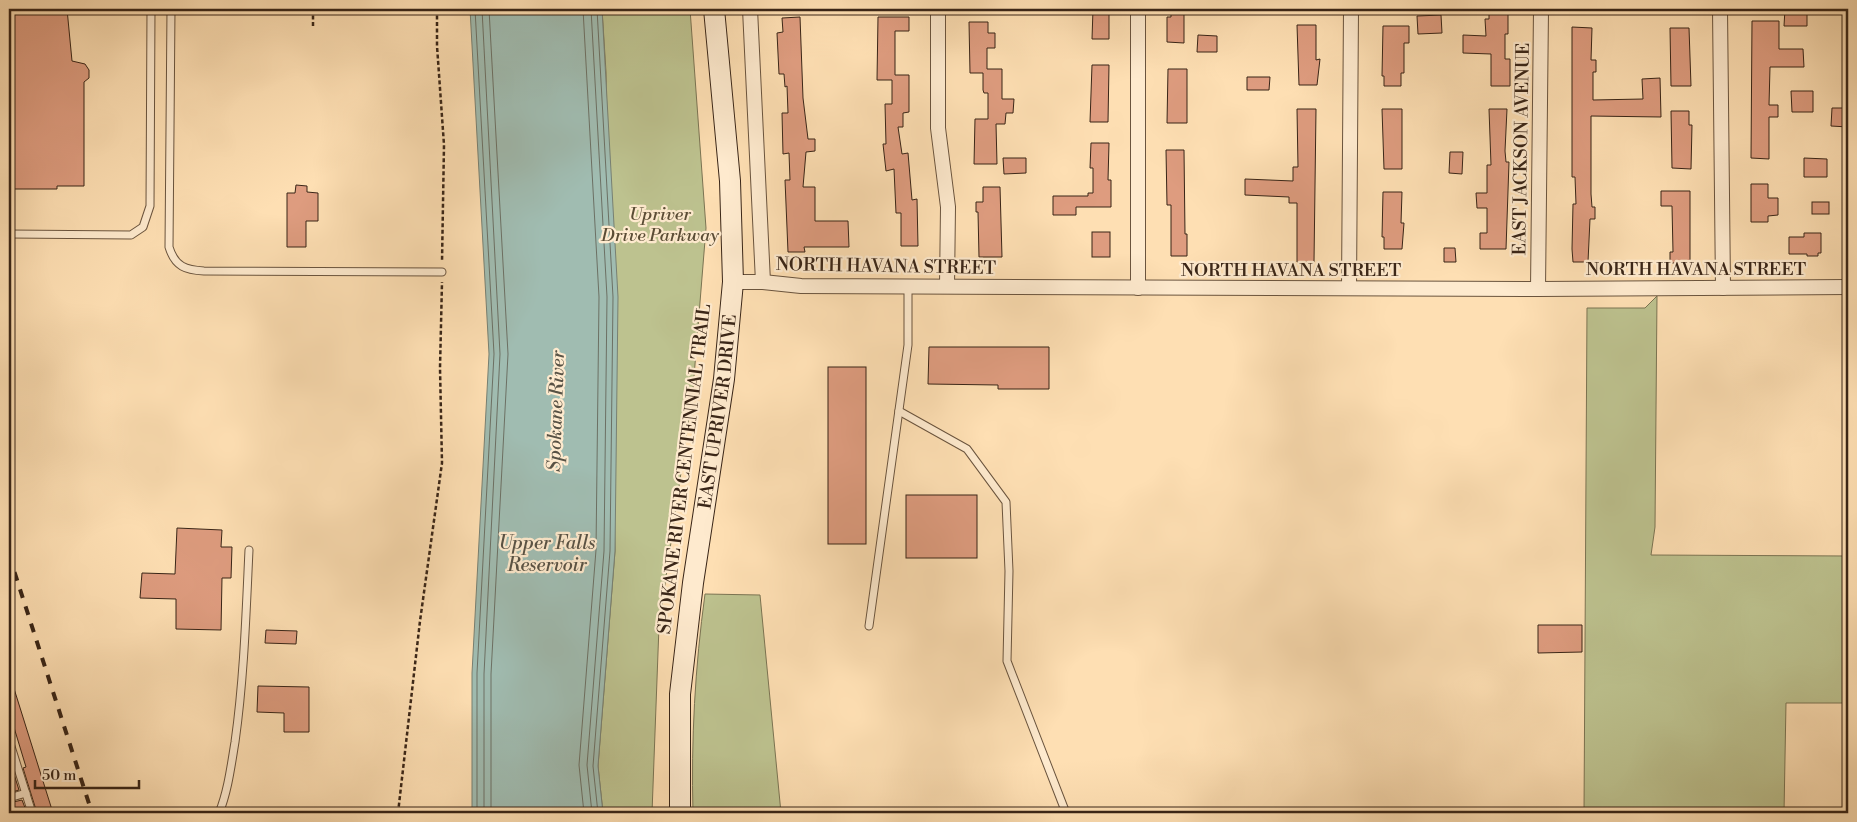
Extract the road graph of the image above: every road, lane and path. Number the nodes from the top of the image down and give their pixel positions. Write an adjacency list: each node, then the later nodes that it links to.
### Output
1 (151, 9): 13 (lane)
2 (171, 9): 14 (lane)
3 (313, 9): 12 (path)
4 (437, 9): 14 (path)
5 (714, 9): 15 (street, EAST UPRIVER DRIVE)
6 (750, 9): 16 (street)
7 (938, 9): 18 (street)
8 (1138, 9): 19 (street)
9 (1351, 9): 20 (street)
10 (1541, 9): 23 (street, EAST JACKSON AVENUE)
11 (1720, 9): 21 (street)
12 (313, 26)
13 (9, 234)
14 (442, 272): 33 (path)
15 (734, 282): 16 (street, NORTH HAVANA STREET); 34 (street, EAST UPRIVER DRIVE)
16 (763, 282): 17 (street, NORTH HAVANA STREET)
17 (908, 286): 18 (street, NORTH HAVANA STREET); 24 (lane)
18 (948, 286): 19 (street, NORTH HAVANA STREET)
19 (1138, 288): 20 (street, NORTH HAVANA STREET)
20 (1349, 288): 23 (street, NORTH HAVANA STREET)
21 (1723, 288): 22 (street, NORTH HAVANA STREET); 23 (street, NORTH HAVANA STREET)
22 (1848, 288)
23 (1538, 289)
24 (899, 411): 26 (lane); 35 (lane)
25 (249, 550): 32 (lane)
26 (869, 626)
27 (9, 740): 28 (lane)
28 (12, 763): 29 (lane)
29 (26, 793): 30 (lane); 31 (lane)
30 (9, 798)
31 (32, 813)
32 (219, 813)
33 (398, 813)
34 (680, 813)
35 (1066, 813)

